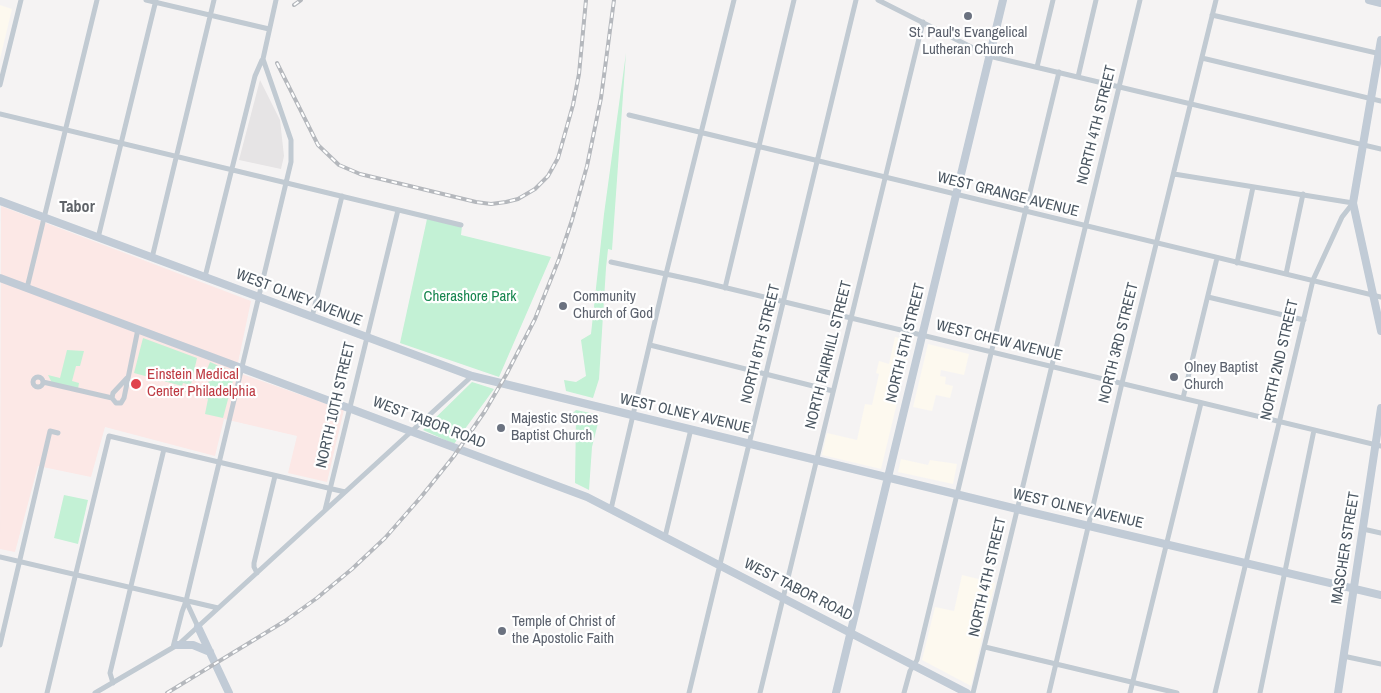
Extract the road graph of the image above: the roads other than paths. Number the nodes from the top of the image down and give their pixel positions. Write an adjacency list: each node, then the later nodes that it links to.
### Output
1 (21, 0): 30 (street)
2 (97, 0): 37 (street)
3 (146, 0): 16 (street)
4 (214, 0): 19 (street)
5 (276, 0): 21 (street)
6 (734, 0): 38 (street)
7 (794, 0): 41 (street)
8 (856, 0): 44 (street, NORTH 6TH STREET)
9 (878, 0): 20 (street)
10 (1003, 0): 24 (street, NORTH 5TH STREET)
11 (1053, 0): 27 (street)
12 (1096, 0): 29 (street)
13 (1140, 0): 31 (street, NORTH 4TH STREET)
14 (1216, 0): 18 (street, NORTH 3RD STREET)
15 (1369, 0): 17 (street)
16 (155, 1): 19 (street); 39 (street)
17 (1381, 3)
18 (1212, 14): 23 (street); 25 (street, NORTH 3RD STREET)
19 (210, 15): 21 (street); 43 (street)
20 (923, 22): 24 (street); 47 (street, NORTH FAIRHILL STREET)
21 (269, 29): 26 (street)
22 (1381, 40): 23 (street, NORTH 2ND STREET)
23 (1380, 54): 32 (street, NORTH 2ND STREET)
24 (989, 56): 27 (street); 51 (street, NORTH 5TH STREET)
25 (1202, 58): 32 (street); 34 (street, NORTH 3RD STREET)
26 (263, 59): 45 (street); 48 (street)
27 (1037, 67): 28 (street)
28 (1059, 72): 29 (street); 56 (street)
29 (1078, 77): 31 (street)
30 (0, 85)
31 (1120, 87): 34 (street); 59 (street, NORTH 4TH STREET)
32 (1371, 99): 33 (street); 40 (street, NORTH 2ND STREET)
33 (1381, 101)
34 (1190, 104): 40 (street); 46 (street, NORTH 3RD STREET)
35 (0, 114): 37 (street)
36 (629, 115): 38 (street, WEST GRANGE AVENUE)
37 (66, 131): 39 (street); 57 (street)
38 (701, 134): 41 (street, WEST GRANGE AVENUE); 66 (street)
39 (120, 144): 43 (street); 60 (street)
40 (1363, 145): 42 (street); 54 (street, NORTH 2ND STREET)
41 (759, 148): 44 (street, WEST GRANGE AVENUE); 72 (street)
42 (1381, 150)
43 (176, 157): 45 (street); 62 (street)
44 (818, 161): 47 (street, WEST GRANGE AVENUE); 76 (street, NORTH 6TH STREET)
45 (231, 170): 48 (street); 68 (street)
46 (1174, 174): 49 (street); 61 (street, NORTH 3RD STREET)
47 (884, 178): 51 (street, WEST GRANGE AVENUE); 78 (street, NORTH FAIRHILL STREET)
48 (287, 182): 52 (street); 74 (street)
49 (1253, 186): 50 (street); 65 (street)
50 (1303, 194): 54 (street); 67 (street)
51 (956, 195): 56 (street, WEST GRANGE AVENUE); 82 (street, NORTH 5TH STREET)
52 (342, 196): 55 (street); 77 (street)
53 (0, 201): 57 (street, WEST OLNEY AVENUE)
54 (1353, 202): 70 (street, NORTH 2ND STREET); 73 (street)
55 (398, 210): 58 (street); 83 (street, NORTH 10TH STREET)
56 (1025, 212): 59 (street, WEST GRANGE AVENUE); 85 (street)
57 (44, 218): 60 (street, WEST OLNEY AVENUE); 71 (street)
58 (461, 225)
59 (1086, 227): 61 (street, WEST GRANGE AVENUE); 86 (street, NORTH 4TH STREET)
60 (98, 238): 62 (street, WEST OLNEY AVENUE)
61 (1157, 244): 63 (street, WEST GRANGE AVENUE); 92 (street, NORTH 3RD STREET)
62 (152, 258): 68 (street, WEST OLNEY AVENUE)
63 (1218, 258): 65 (street, WEST GRANGE AVENUE); 75 (street)
64 (611, 262): 66 (street, WEST CHEW AVENUE)
65 (1237, 263): 67 (street, WEST GRANGE AVENUE)
66 (666, 274): 72 (street, WEST CHEW AVENUE); 84 (street)
67 (1286, 274): 70 (street, WEST GRANGE AVENUE)
68 (205, 277): 74 (street, WEST OLNEY AVENUE)
69 (0, 278): 71 (street, WEST TABOR ROAD)
70 (1313, 280): 73 (street, WEST GRANGE AVENUE); 79 (street, NORTH 2ND STREET)
71 (27, 288): 80 (street, WEST TABOR ROAD)
72 (725, 288): 76 (street, WEST CHEW AVENUE)
73 (1377, 296): 81 (street)
74 (259, 297): 77 (street, WEST OLNEY AVENUE); 87 (street)
75 (1208, 297): 79 (street); 95 (street)
76 (784, 302): 78 (street, WEST CHEW AVENUE); 88 (street, NORTH 6TH STREET)
77 (312, 317): 83 (street, WEST OLNEY AVENUE)
78 (851, 318): 82 (street, WEST CHEW AVENUE); 93 (street, NORTH FAIRHILL STREET)
79 (1304, 320): 100 (street, NORTH 2ND STREET)
80 (138, 329): 87 (street, WEST TABOR ROAD); 90 (street)
81 (1381, 331)
82 (922, 336): 85 (street, WEST CHEW AVENUE); 111 (street, NORTH 5TH STREET)
83 (366, 338): 89 (street, WEST OLNEY AVENUE); 97 (street, NORTH 10TH STREET)
84 (650, 345): 88 (street); 99 (street)
85 (991, 352): 86 (street, WEST CHEW AVENUE); 114 (street)
86 (1051, 367): 92 (street, WEST CHEW AVENUE); 116 (street, NORTH 4TH STREET)
87 (242, 368): 97 (street, WEST TABOR ROAD); 109 (street)
88 (766, 375): 93 (street); 105 (street, NORTH 6TH STREET)
89 (472, 376): 99 (street, WEST OLNEY AVENUE); 103 (street)
90 (127, 378): 94 (street); 94 (street)
91 (43, 382): 94 (street)
92 (1122, 383): 95 (street, WEST CHEW AVENUE); 118 (street, NORTH 3RD STREET)
93 (833, 391): 108 (street, NORTH FAIRHILL STREET)
94 (112, 398)
95 (1183, 398): 96 (street, WEST CHEW AVENUE)
96 (1201, 402): 100 (street, WEST CHEW AVENUE); 122 (street)
97 (349, 408): 103 (street, WEST TABOR ROAD); 112 (street, NORTH 10TH STREET)
98 (1381, 408): 106 (street, MASCHER STREET)
99 (633, 415): 101 (street, WEST OLNEY AVENUE); 115 (street)
100 (1279, 421): 102 (street, WEST CHEW AVENUE); 125 (street, NORTH 2ND STREET)
101 (691, 429): 105 (street, WEST OLNEY AVENUE); 121 (street)
102 (1314, 430): 106 (street, WEST CHEW AVENUE); 127 (street)
103 (412, 431): 113 (street); 115 (street, WEST TABOR ROAD)
104 (58, 433): 124 (street)
105 (749, 443): 108 (street, WEST OLNEY AVENUE); 126 (street, NORTH 6TH STREET)
106 (1378, 445): 119 (street, MASCHER STREET)
107 (164, 449): 109 (street); 129 (street); 130 (street)
108 (816, 459): 111 (street, WEST OLNEY AVENUE); 133 (street, NORTH FAIRHILL STREET)
109 (219, 463): 110 (street); 134 (street)
110 (275, 476): 112 (street); 128 (street)
111 (887, 476): 114 (street, WEST OLNEY AVENUE); 137 (street, NORTH 5TH STREET)
112 (330, 489): 113 (street, NORTH 10TH STREET); 117 (street, NORTH 10TH STREET)
113 (345, 492): 117 (street)
114 (957, 494): 116 (street, WEST OLNEY AVENUE); 145 (street)
115 (611, 509): 121 (street, WEST TABOR ROAD)
116 (1017, 509): 118 (street, WEST OLNEY AVENUE); 140 (street, NORTH 4TH STREET)
117 (325, 511): 128 (street)
118 (1088, 524): 122 (street, WEST OLNEY AVENUE); 143 (street, NORTH 3RD STREET)
119 (1363, 529): 120 (street); 131 (street, MASCHER STREET)
120 (1381, 533)
121 (665, 537): 126 (street, WEST TABOR ROAD)
122 (1167, 544): 125 (street, WEST OLNEY AVENUE); 146 (street)
123 (0, 557): 124 (street)
124 (20, 562): 129 (street); 138 (street)
125 (1246, 563): 127 (street, WEST OLNEY AVENUE); 160 (street, NORTH 2ND STREET)
126 (719, 566): 133 (street, WEST TABOR ROAD); 151 (street, NORTH 6TH STREET)
127 (1284, 572): 131 (street, WEST OLNEY AVENUE); 161 (street)
128 (256, 573): 135 (street)
129 (76, 575): 130 (street); 148 (street)
130 (131, 588): 134 (street); 147 (street)
131 (1354, 588): 132 (street, WEST OLNEY AVENUE); 142 (street, MASCHER STREET)
132 (1381, 595)
133 (784, 599): 137 (street, WEST TABOR ROAD); 152 (street, NORTH FAIRHILL STREET)
134 (186, 601): 135 (street); 136 (street); 139 (street)
135 (218, 608): 136 (street)
136 (198, 627): 139 (street); 141 (street)
137 (850, 632): 145 (street, WEST TABOR ROAD); 153 (street, NORTH 5TH STREET)
138 (0, 645)
139 (175, 646): 141 (street); 147 (street)
140 (985, 647): 143 (street); 156 (street, NORTH 4TH STREET)
141 (210, 652): 150 (street)
142 (1343, 656): 144 (street); 162 (street, MASCHER STREET)
143 (1055, 664): 146 (street); 157 (street, NORTH 3RD STREET)
144 (1381, 664)
145 (913, 666): 154 (street); 155 (street, WEST TABOR ROAD)
146 (1133, 682): 158 (street); 159 (street)
147 (113, 683): 149 (street)
148 (47, 693)
149 (95, 693)
150 (229, 693)
151 (689, 693)
152 (760, 693)
153 (836, 693)
154 (904, 693)
155 (967, 693)
156 (973, 693)
157 (1048, 693)
158 (1130, 693)
159 (1177, 693)
160 (1215, 693)
161 (1260, 693)
162 (1338, 693)

